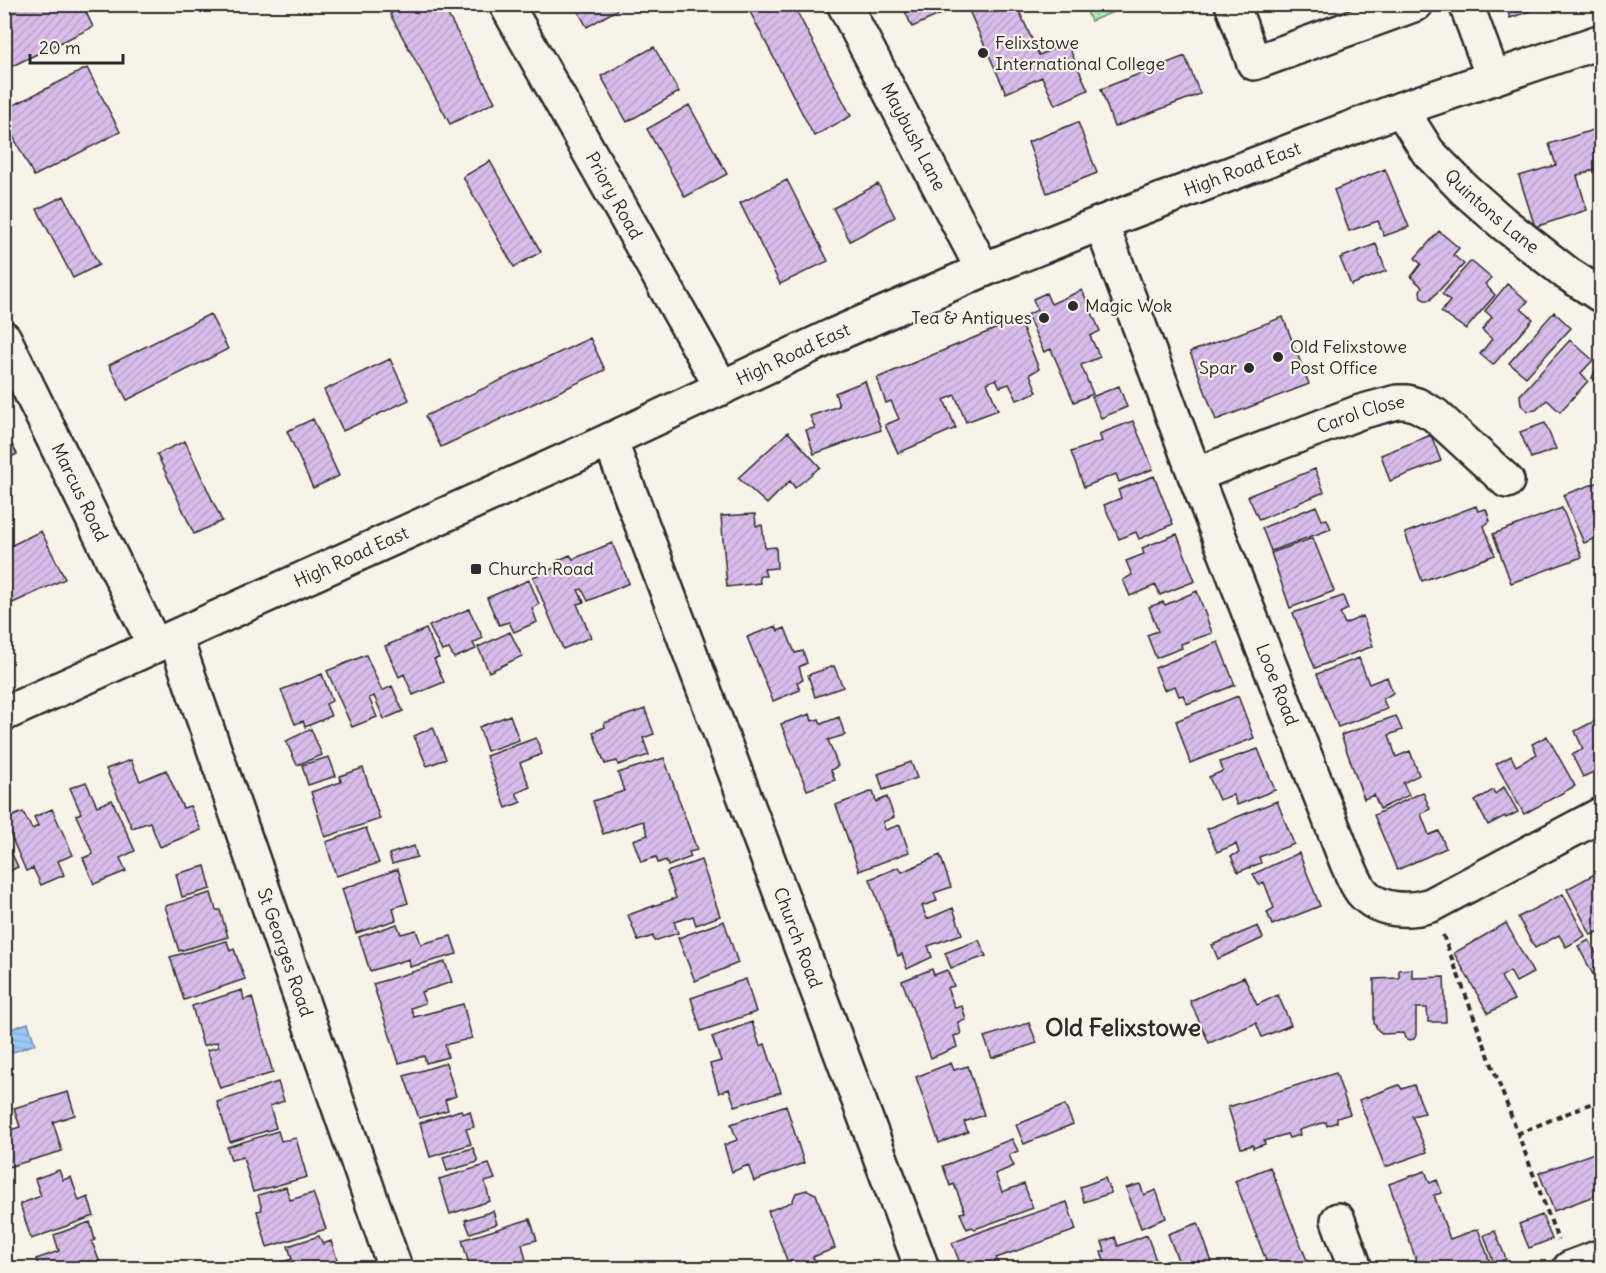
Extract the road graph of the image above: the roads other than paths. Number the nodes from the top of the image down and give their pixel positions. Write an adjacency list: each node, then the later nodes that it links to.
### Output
1 (506, 4): 13 (street, Priory Road)
2 (844, 4): 10 (street, Maybush Lane)
3 (1232, 4): 4 (street)
4 (1416, 4)
5 (1466, 4): 7 (street)
6 (1602, 41): 7 (street, High Road East)
7 (1493, 77): 8 (street, High Road East)
8 (1401, 108): 9 (street, High Road East); 11 (street, Quintons Lane)
9 (1101, 223): 10 (street, High Road East); 15 (street, Looe Road)
10 (983, 270): 13 (street, High Road East)
11 (1602, 296)
12 (4, 338): 17 (street, Marcus Road)
13 (722, 388): 14 (street, High Road East)
14 (610, 441): 17 (street, High Road East); 24 (street, Church Road)
15 (1195, 475): 16 (street, Carol Close); 19 (street, Looe Road)
16 (1507, 481)
17 (165, 641): 18 (street, High Road East); 23 (street, St Georges Road)
18 (4, 714)
19 (1602, 814)
20 (1338, 1220): 25 (street)
21 (1602, 1256): 22 (street)
22 (1565, 1258)
23 (395, 1269)
24 (922, 1269)
25 (1355, 1269)

